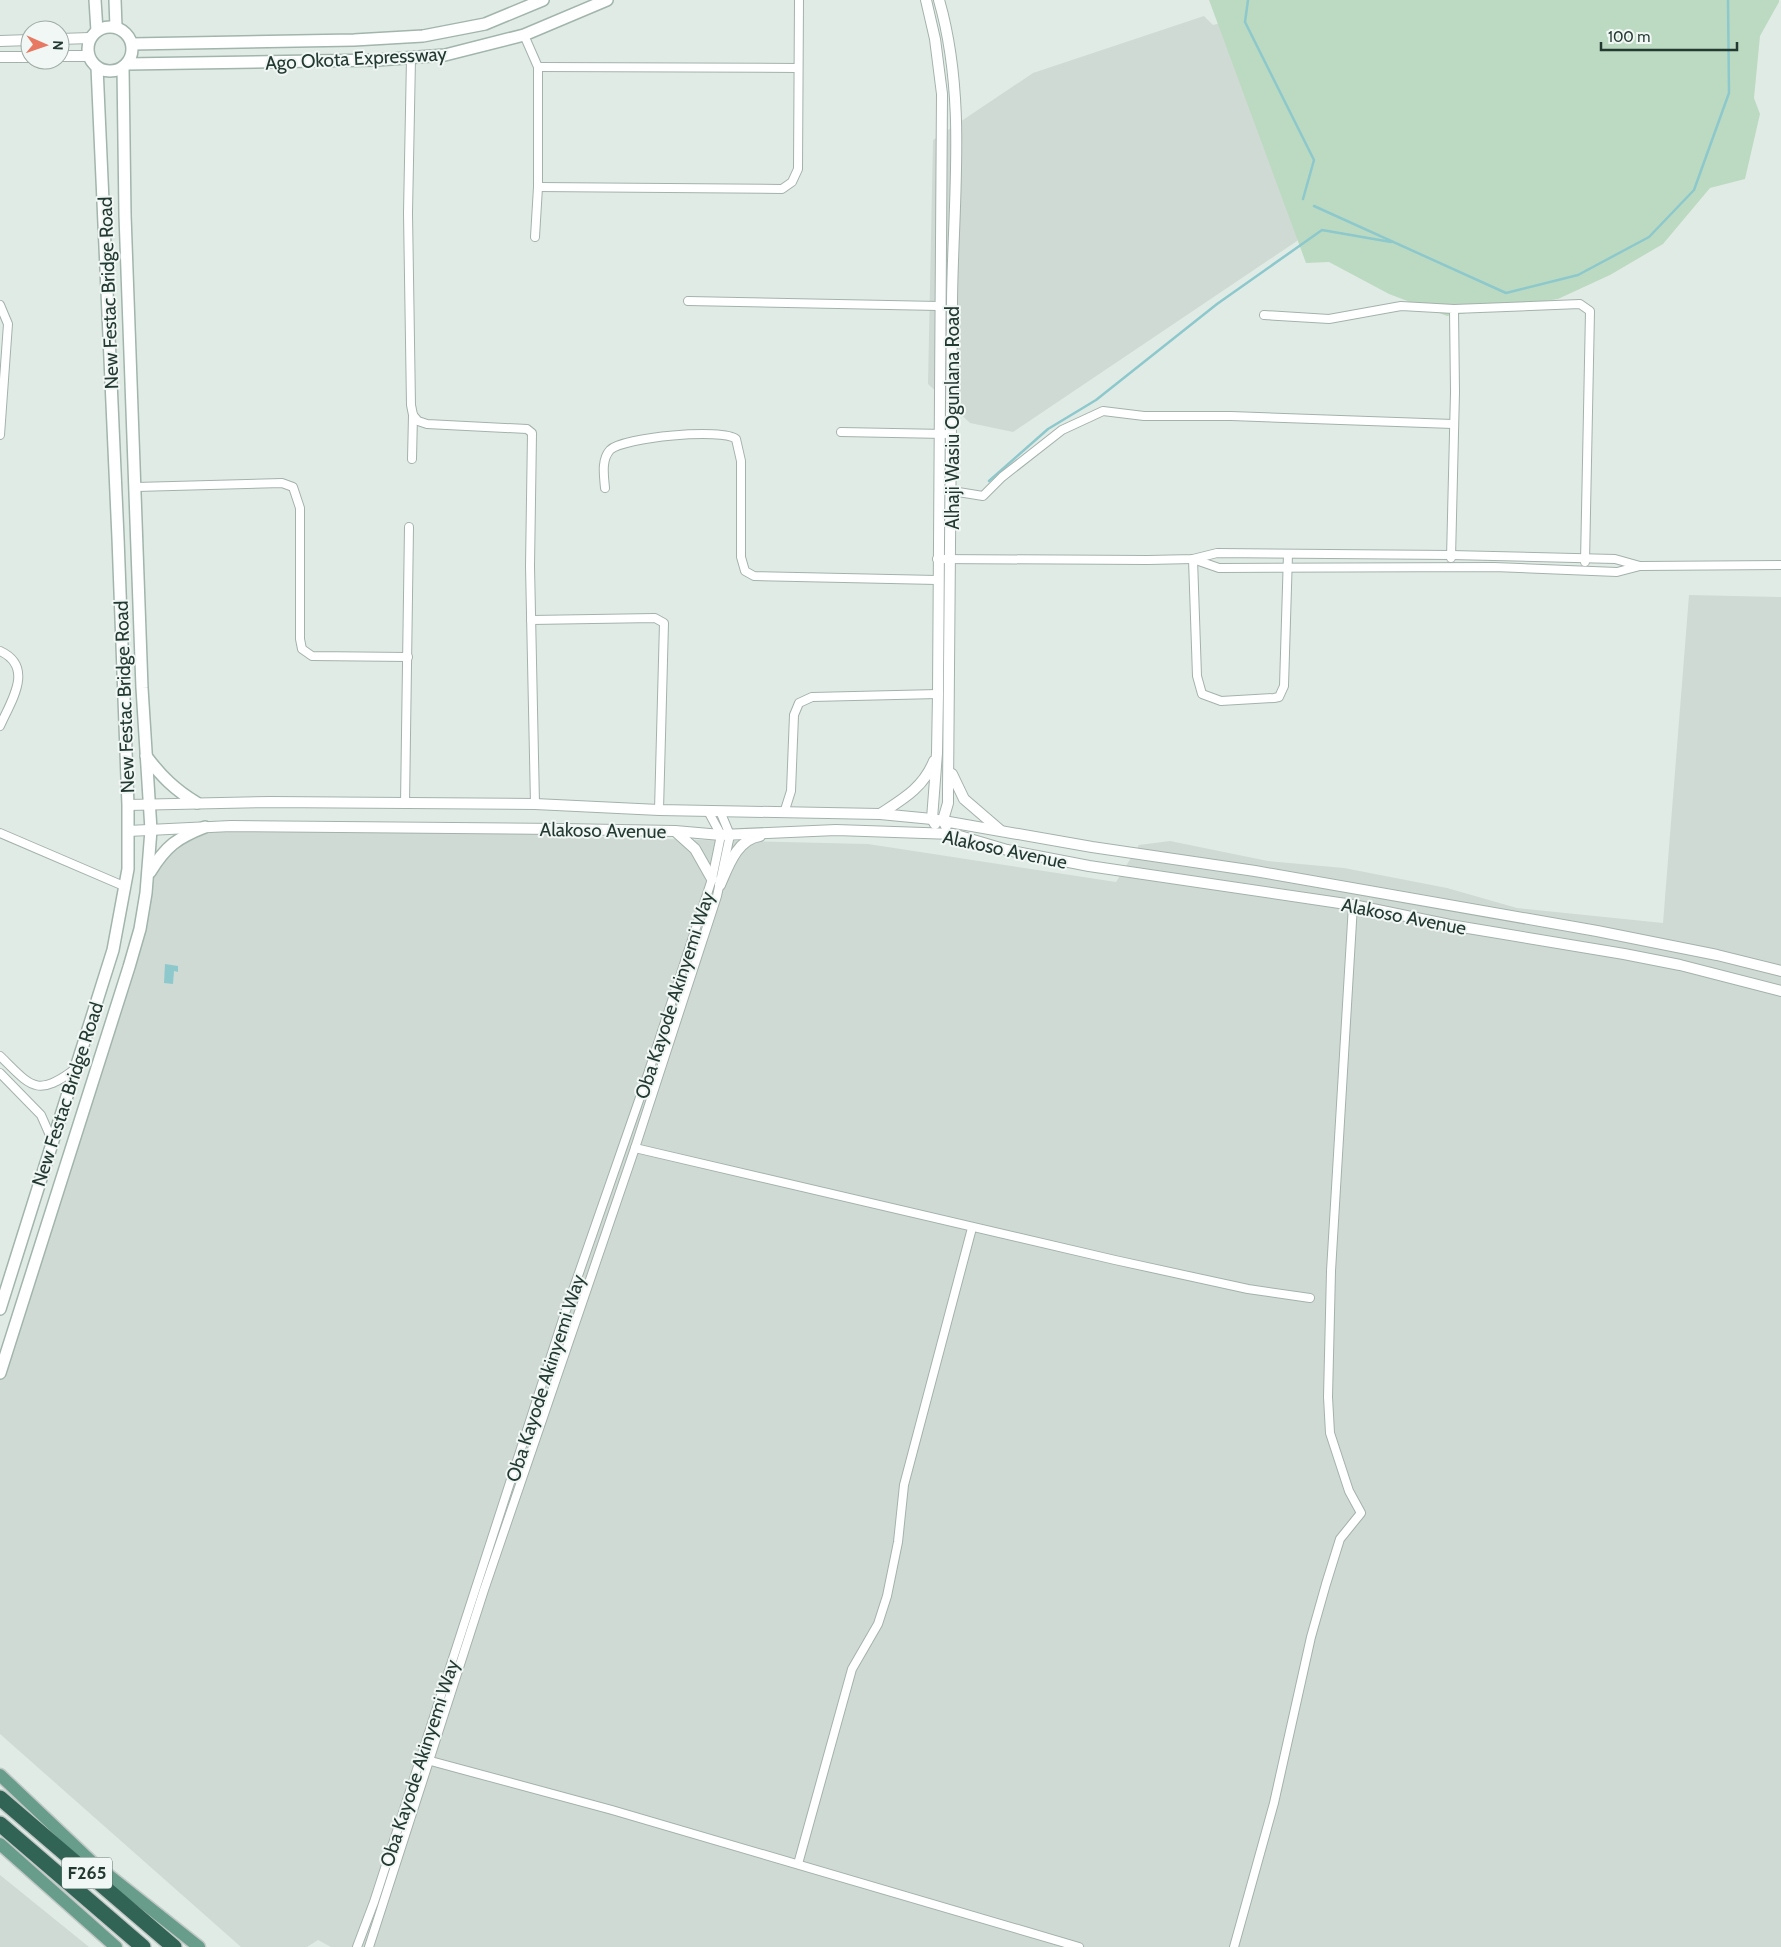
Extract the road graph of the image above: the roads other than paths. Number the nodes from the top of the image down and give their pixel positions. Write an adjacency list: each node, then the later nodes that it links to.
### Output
1 (95, 0): 9 (main road)
2 (115, 0): 8 (main road)
3 (543, 0): 14 (main road, Ago Okota Expressway)
4 (607, 0): 10 (main road, Ago Okota Expressway)
5 (799, 0): 23 (street)
6 (926, 0): 28 (street, Alhaji Wasiu Ogunlana Road)
7 (939, 0): 35 (street, Alhaji Wasiu Ogunlana Road)
8 (116, 27): 9 (main road); 14 (main road)
9 (94, 34): 11 (street); 16 (main road)
10 (524, 35): 19 (main road, Ago Okota Expressway); 22 (street)
11 (70, 38)
12 (20, 40): 13 (street)
13 (0, 41)
14 (132, 44): 20 (main road)
15 (70, 56): 16 (street)
16 (89, 56): 21 (main road)
17 (0, 57): 18 (street)
18 (20, 57)
19 (411, 58): 20 (main road, Ago Okota Expressway); 31 (street)
20 (125, 66): 21 (main road); 38 (main road)
21 (96, 67): 42 (main road, New Festac Bridge Road)
22 (538, 67): 23 (street); 24 (street)
23 (798, 68): 24 (street)
24 (538, 187): 25 (street)
25 (535, 237)
26 (688, 301): 28 (street)
27 (0, 305): 36 (street)
28 (939, 306): 34 (street, Alhaji Wasiu Ogunlana Road)
29 (1454, 309): 30 (street); 32 (street); 49 (street)
30 (1264, 315)
31 (413, 415): 37 (street); 56 (street)
32 (1453, 424): 40 (street); 45 (street)
33 (841, 432): 34 (street)
34 (938, 434): 35 (street); 46 (street, Alhaji Wasiu Ogunlana Road)
35 (952, 434): 40 (street, Alhaji Wasiu Ogunlana Road)
36 (0, 435)
37 (412, 459)
38 (136, 487): 43 (main road); 58 (street)
39 (604, 488): 55 (street)
40 (952, 491): 47 (street, Alhaji Wasiu Ogunlana Road)
41 (409, 527): 58 (street)
42 (118, 538): 43 (main road); 68 (main road, New Festac Bridge Road)
43 (137, 539): 62 (main road)
44 (1288, 554): 45 (street); 48 (street); 53 (street)
45 (1451, 555): 49 (street); 52 (street)
46 (937, 559): 47 (street); 55 (street, Alhaji Wasiu Ogunlana Road)
47 (951, 559): 48 (street); 63 (street, Alhaji Wasiu Ogunlana Road)
48 (1193, 559): 53 (street); 53 (street)
49 (1586, 559): 51 (street); 54 (street)
50 (1781, 565): 51 (street)
51 (1640, 566): 54 (street)
52 (1451, 567): 53 (street); 54 (street)
53 (1288, 568)
54 (1586, 571)
55 (937, 580): 59 (street, Alhaji Wasiu Ogunlana Road)
56 (531, 620): 67 (street); 69 (street)
57 (0, 650): 60 (street)
58 (408, 657): 66 (street)
59 (938, 694): 61 (street, Alhaji Wasiu Ogunlana Road); 72 (street)
60 (0, 726)
61 (937, 753): 73 (street); 74 (street, Alhaji Wasiu Ogunlana Road)
62 (146, 756): 64 (main road); 65 (main road)
63 (949, 760): 74 (street, Alhaji Wasiu Ogunlana Road); 79 (street)
64 (197, 803): 65 (street, Alakoso Avenue); 66 (street, Alakoso Avenue)
65 (150, 804): 68 (street, Alakoso Avenue); 76 (main road)
66 (405, 804): 67 (street, Alakoso Avenue)
67 (535, 804): 69 (street, Alakoso Avenue)
68 (128, 805): 77 (main road, New Festac Bridge Road)
69 (659, 810): 70 (street, Alakoso Avenue)
70 (708, 811): 71 (street, Alakoso Avenue); 84 (street)
71 (720, 811): 72 (street, Alakoso Avenue); 84 (street)
72 (784, 813): 73 (street, Alakoso Avenue)
73 (880, 814): 74 (street, Alakoso Avenue)
74 (937, 820): 79 (street, Alakoso Avenue); 82 (street); 83 (street)
75 (205, 827): 76 (street, Alakoso Avenue); 80 (street, Alakoso Avenue); 85 (main road)
76 (151, 830): 77 (street, Alakoso Avenue); 85 (main road)
77 (128, 831): 87 (main road, New Festac Bridge Road)
78 (790, 831): 82 (street, Alakoso Avenue); 84 (street, Alakoso Avenue); 86 (street)
79 (1001, 831): 89 (street, Alakoso Avenue)
80 (674, 832): 84 (street, Alakoso Avenue); 86 (street)
81 (0, 833): 87 (street)
82 (940, 834): 83 (street, Alakoso Avenue)
83 (952, 834): 88 (street, Alakoso Avenue)
84 (726, 835): 86 (street, Oba Kayode Akinyemi Way)
85 (149, 873): 99 (main road)
86 (716, 882): 95 (street, Oba Kayode Akinyemi Way); 101 (street, Oba Kayode Akinyemi Way)
87 (126, 887): 92 (main road, New Festac Bridge Road)
88 (1353, 905): 90 (street, Alakoso Avenue); 117 (street)
89 (1781, 971)
90 (1781, 991)
91 (0, 1056): 92 (street)
92 (77, 1067): 94 (main road, New Festac Bridge Road)
93 (0, 1073): 94 (street)
94 (52, 1140): 98 (main road, New Festac Bridge Road)
95 (634, 1148): 96 (street); 102 (street, Oba Kayode Akinyemi Way)
96 (972, 1228): 97 (street); 108 (street)
97 (1310, 1298)
98 (0, 1309)
99 (3, 1358): 100 (main road)
100 (0, 1373)
101 (421, 1758): 102 (street); 114 (street, Oba Kayode Akinyemi Way)
102 (430, 1761): 108 (street); 115 (street, Oba Kayode Akinyemi Way)
103 (0, 1775): 113 (main road)
104 (0, 1798): 112 (highway, F265)
105 (0, 1824): 111 (highway, F265)
106 (0, 1844): 109 (main road)
107 (0, 1854): 109 (main road)
108 (798, 1864): 116 (street)
109 (27, 1868): 110 (main road)
110 (116, 1947)
111 (143, 1947)
112 (174, 1947)
113 (199, 1947)
114 (357, 1947)
115 (369, 1947)
116 (1079, 1947)
117 (1234, 1947)

